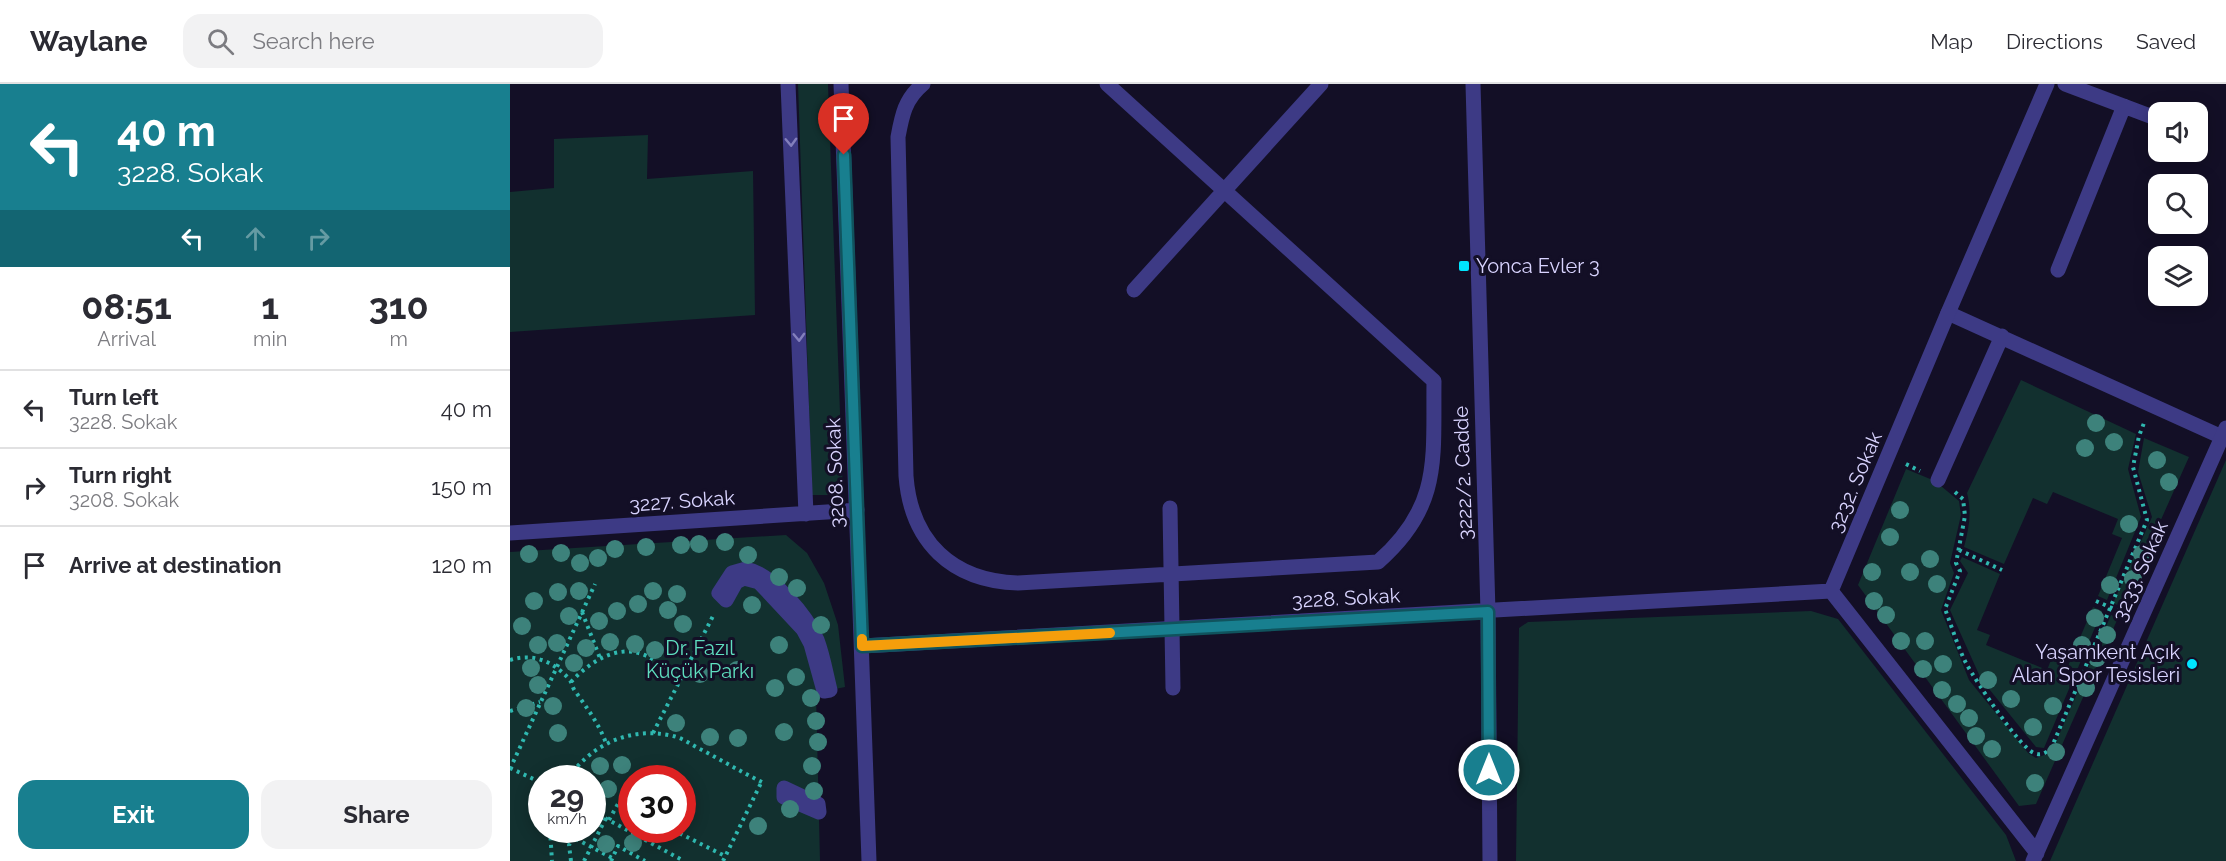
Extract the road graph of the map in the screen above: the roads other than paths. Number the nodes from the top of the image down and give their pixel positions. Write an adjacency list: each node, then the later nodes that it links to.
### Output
1 (788, 84): 20 (street, 3208. Sokak, one-way to 20)
2 (841, 84): 19 (street, 3208. Sokak)
3 (923, 84): 22 (street)
4 (1107, 84): 11 (street)
5 (1321, 84): 11 (street)
6 (1473, 84): 25 (street, 3222/2. Cadde)
7 (2047, 84): 14 (street, 3232. Sokak)
8 (2065, 84): 9 (street)
9 (2124, 106): 10 (street); 12 (street)
10 (2148, 115)
11 (1224, 190): 13 (street); 22 (street)
12 (2058, 270)
13 (1134, 290)
14 (1948, 313): 15 (street); 23 (street, 3232. Sokak)
15 (2002, 336): 16 (street); 17 (street)
16 (2224, 432): 29 (street, 3233. Sokak)
17 (1938, 480)
18 (1170, 508): 22 (street)
19 (857, 510): 20 (street, 3227. Sokak); 27 (street, 3208. Sokak)
20 (806, 514): 21 (street, 3227. Sokak)
21 (510, 533)
22 (1170, 574): 26 (street)
23 (1831, 591): 25 (street, 3228. Sokak); 29 (street)
24 (723, 596): 24 (street)
25 (1488, 612): 26 (street, 3228. Sokak); 31 (street, 3222/2. Cadde)
26 (1171, 629): 27 (street, 3228. Sokak); 28 (street)
27 (862, 646): 30 (street, 3208. Sokak)
28 (1173, 688)
29 (2035, 857)
30 (870, 861)
31 (1490, 861)

